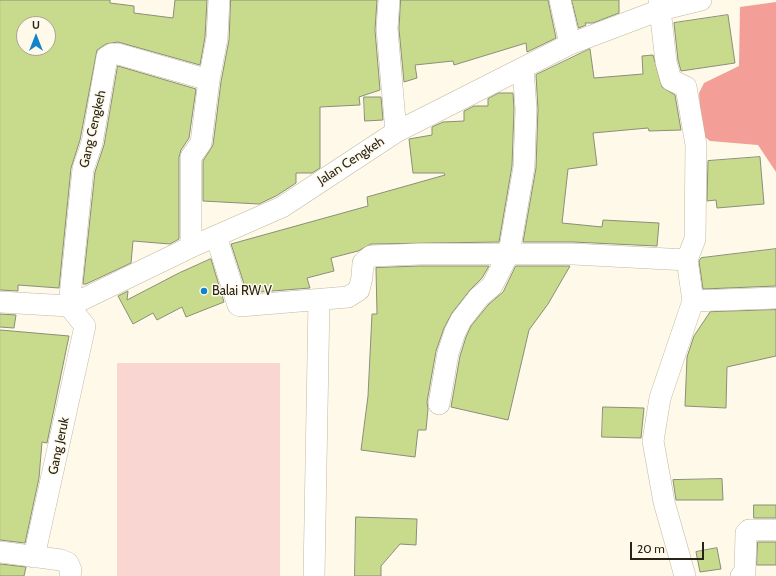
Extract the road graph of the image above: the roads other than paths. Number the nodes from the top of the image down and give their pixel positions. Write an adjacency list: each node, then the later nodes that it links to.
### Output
1 (219, 0): 8 (street)
2 (389, 0): 9 (street)
3 (560, 0): 6 (street)
4 (701, 0): 5 (street, Jalan Cengkeh)
5 (660, 5): 6 (street, Jalan Cengkeh); 13 (street)
6 (570, 44): 7 (street, Jalan Cengkeh)
7 (523, 68): 9 (street, Jalan Cengkeh); 12 (street)
8 (209, 80): 11 (street); 18 (street, Gang Cengkeh)
9 (396, 132): 10 (street, Jalan Cengkeh)
10 (216, 236): 11 (street, Jalan Cengkeh); 15 (street)
11 (191, 247): 18 (street, Jalan Cengkeh)
12 (509, 253): 13 (street); 15 (street); 19 (street)
13 (687, 260): 16 (street)
14 (776, 298): 16 (street)
15 (319, 300): 24 (street)
16 (693, 301): 25 (street)
17 (0, 302): 18 (street, Jalan Cengkeh)
18 (69, 306): 22 (street, Gang Jeruk)
19 (439, 404)
20 (776, 530): 26 (street)
21 (0, 552): 22 (street)
22 (34, 557): 23 (street)
23 (70, 576)
24 (314, 576)
25 (685, 576)
26 (741, 576)

